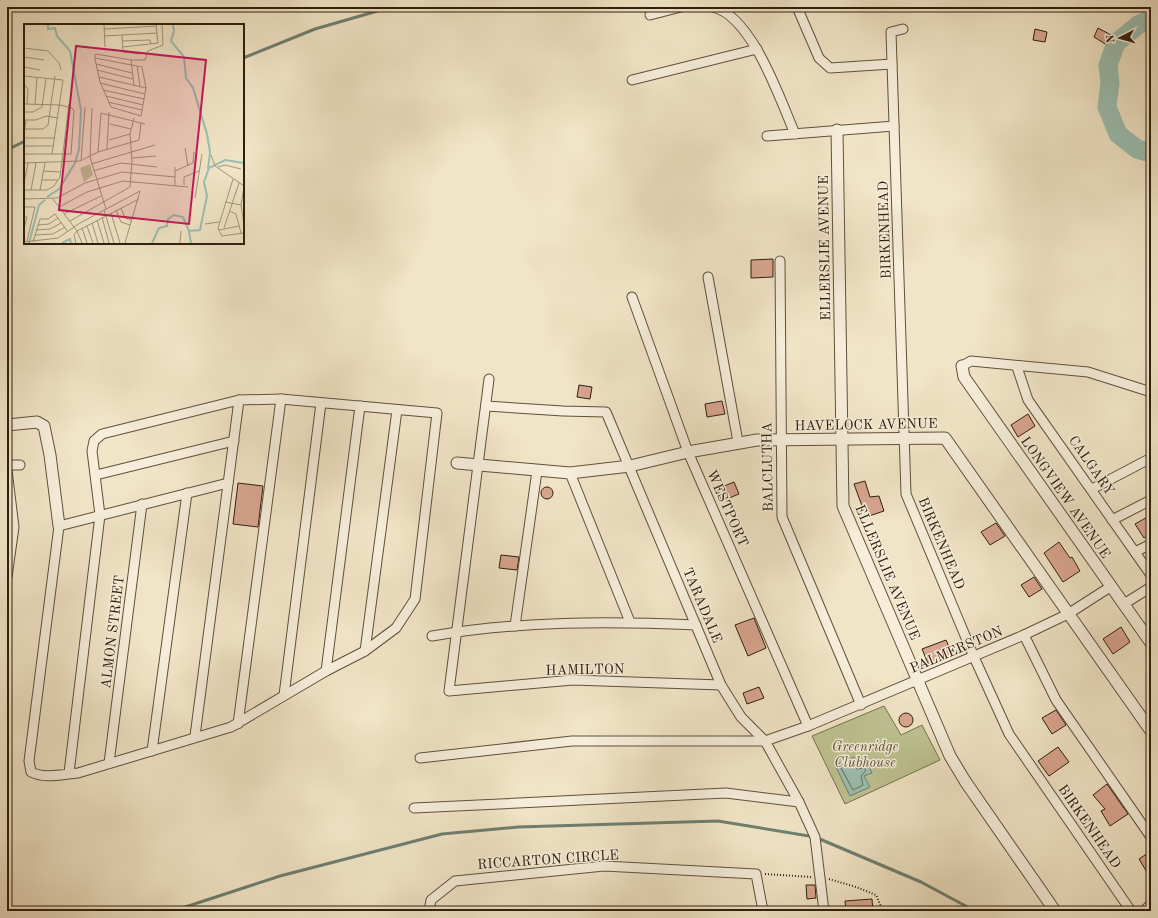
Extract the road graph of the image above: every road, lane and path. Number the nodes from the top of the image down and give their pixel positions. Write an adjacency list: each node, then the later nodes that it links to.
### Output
1 (681, 7): 4 (street)
2 (713, 7): 6 (street)
3 (797, 7): 7 (street)
4 (650, 15)
5 (903, 29): 7 (street, BIRKENHEAD)
6 (757, 49): 8 (street); 11 (street)
7 (892, 64): 9 (street, BIRKENHEAD)
8 (632, 80)
9 (894, 126): 10 (street); 27 (street, BIRKENHEAD)
10 (838, 130): 11 (street); 30 (street, ELLERSLIE AVENUE)
11 (796, 134): 12 (street)
12 (768, 136)
13 (780, 261): 29 (street, BALCLUTHA)
14 (708, 277): 31 (street)
15 (632, 297): 32 (street, WESTPORT)
16 (962, 366): 17 (street); 55 (street, LONGVIEW AVENUE)
17 (1017, 367): 19 (street); 44 (street, CALGARY)
18 (489, 379): 24 (street)
19 (1151, 392)
20 (281, 399): 21 (street); 22 (street); 73 (street)
21 (239, 400): 28 (street); 42 (street)
22 (321, 403): 23 (street); 71 (street)
23 (360, 406): 25 (street); 68 (street)
24 (486, 406): 36 (street); 38 (street, TARADALE)
25 (396, 410): 66 (street); 66 (street)
26 (7, 425): 50 (street)
27 (904, 438): 30 (street, HAVELOCK AVENUE); 58 (street, HAVELOCK AVENUE); 67 (street, BIRKENHEAD)
28 (234, 440): 42 (street); 43 (street)
29 (780, 440): 30 (street, HAVELOCK AVENUE); 31 (street, HAVELOCK AVENUE); 72 (street, BALCLUTHA)
30 (841, 440): 69 (street, ELLERSLIE AVENUE)
31 (738, 442): 32 (street, HAVELOCK AVENUE)
32 (688, 452): 38 (street, HAVELOCK AVENUE); 74 (street, WESTPORT)
33 (1151, 458): 44 (street)
34 (456, 463): 36 (street, HAVELOCK AVENUE)
35 (20, 464): 37 (street)
36 (478, 464): 40 (street, HAVELOCK AVENUE); 62 (street)
37 (7, 465)
38 (630, 466): 41 (street, HAVELOCK AVENUE); 60 (street, TARADALE)
39 (7, 470): 54 (street)
40 (537, 471): 41 (street, HAVELOCK AVENUE); 61 (street)
41 (570, 474): 59 (street)
42 (96, 475): 48 (street)
43 (228, 483): 45 (street); 76 (street)
44 (1092, 488): 49 (street, CALGARY)
45 (187, 493): 47 (street); 78 (street)
46 (1151, 500): 49 (street)
47 (142, 504): 48 (street); 80 (street, ALMON STREET)
48 (100, 515): 50 (street); 81 (street)
49 (1112, 520): 52 (street, CALGARY)
50 (59, 526): 81 (street)
51 (1151, 544): 52 (street)
52 (1135, 552): 53 (street, CALGARY)
53 (1151, 575)
54 (7, 578)
55 (1110, 587): 57 (street, LONGVIEW AVENUE); 58 (street, PALMERSTON)
56 (1151, 587): 57 (street)
57 (1124, 604): 65 (street, LONGVIEW AVENUE)
58 (1068, 614): 63 (street, PALMERSTON); 75 (street, HAVELOCK AVENUE)
59 (630, 622): 60 (street); 61 (street)
60 (696, 625): 70 (street, TARADALE)
61 (515, 626): 62 (street)
62 (457, 632): 64 (street); 70 (street, HAMILTON)
63 (1024, 635): 67 (street, PALMERSTON); 84 (street)
64 (432, 636)
65 (1151, 643)
66 (365, 651): 68 (street)
67 (974, 657): 69 (street, PALMERSTON); 90 (street, BIRKENHEAD)
68 (326, 671): 71 (street)
69 (918, 681): 72 (street, PALMERSTON); 89 (street, ELLERSLIE AVENUE)
70 (721, 685): 77 (street, TARADALE)
71 (284, 695): 73 (street)
72 (861, 705): 74 (street, PALMERSTON)
73 (238, 724): 76 (street)
74 (808, 726): 77 (street, PALMERSTON)
75 (1151, 731)
76 (195, 736): 78 (street)
77 (765, 740): 79 (street, PALMERSTON); 82 (street, TARADALE)
78 (152, 751): 80 (street)
79 (420, 758)
80 (109, 763): 81 (street)
81 (69, 773)
82 (799, 802): 83 (street); 88 (street, TARADALE)
83 (414, 808)
84 (1151, 837)
85 (1151, 904): 91 (street)
86 (429, 911): 87 (street, RICCARTON CIRCLE)
87 (764, 911)
88 (824, 911)
89 (1055, 911)
90 (1131, 911)
91 (1144, 911)

